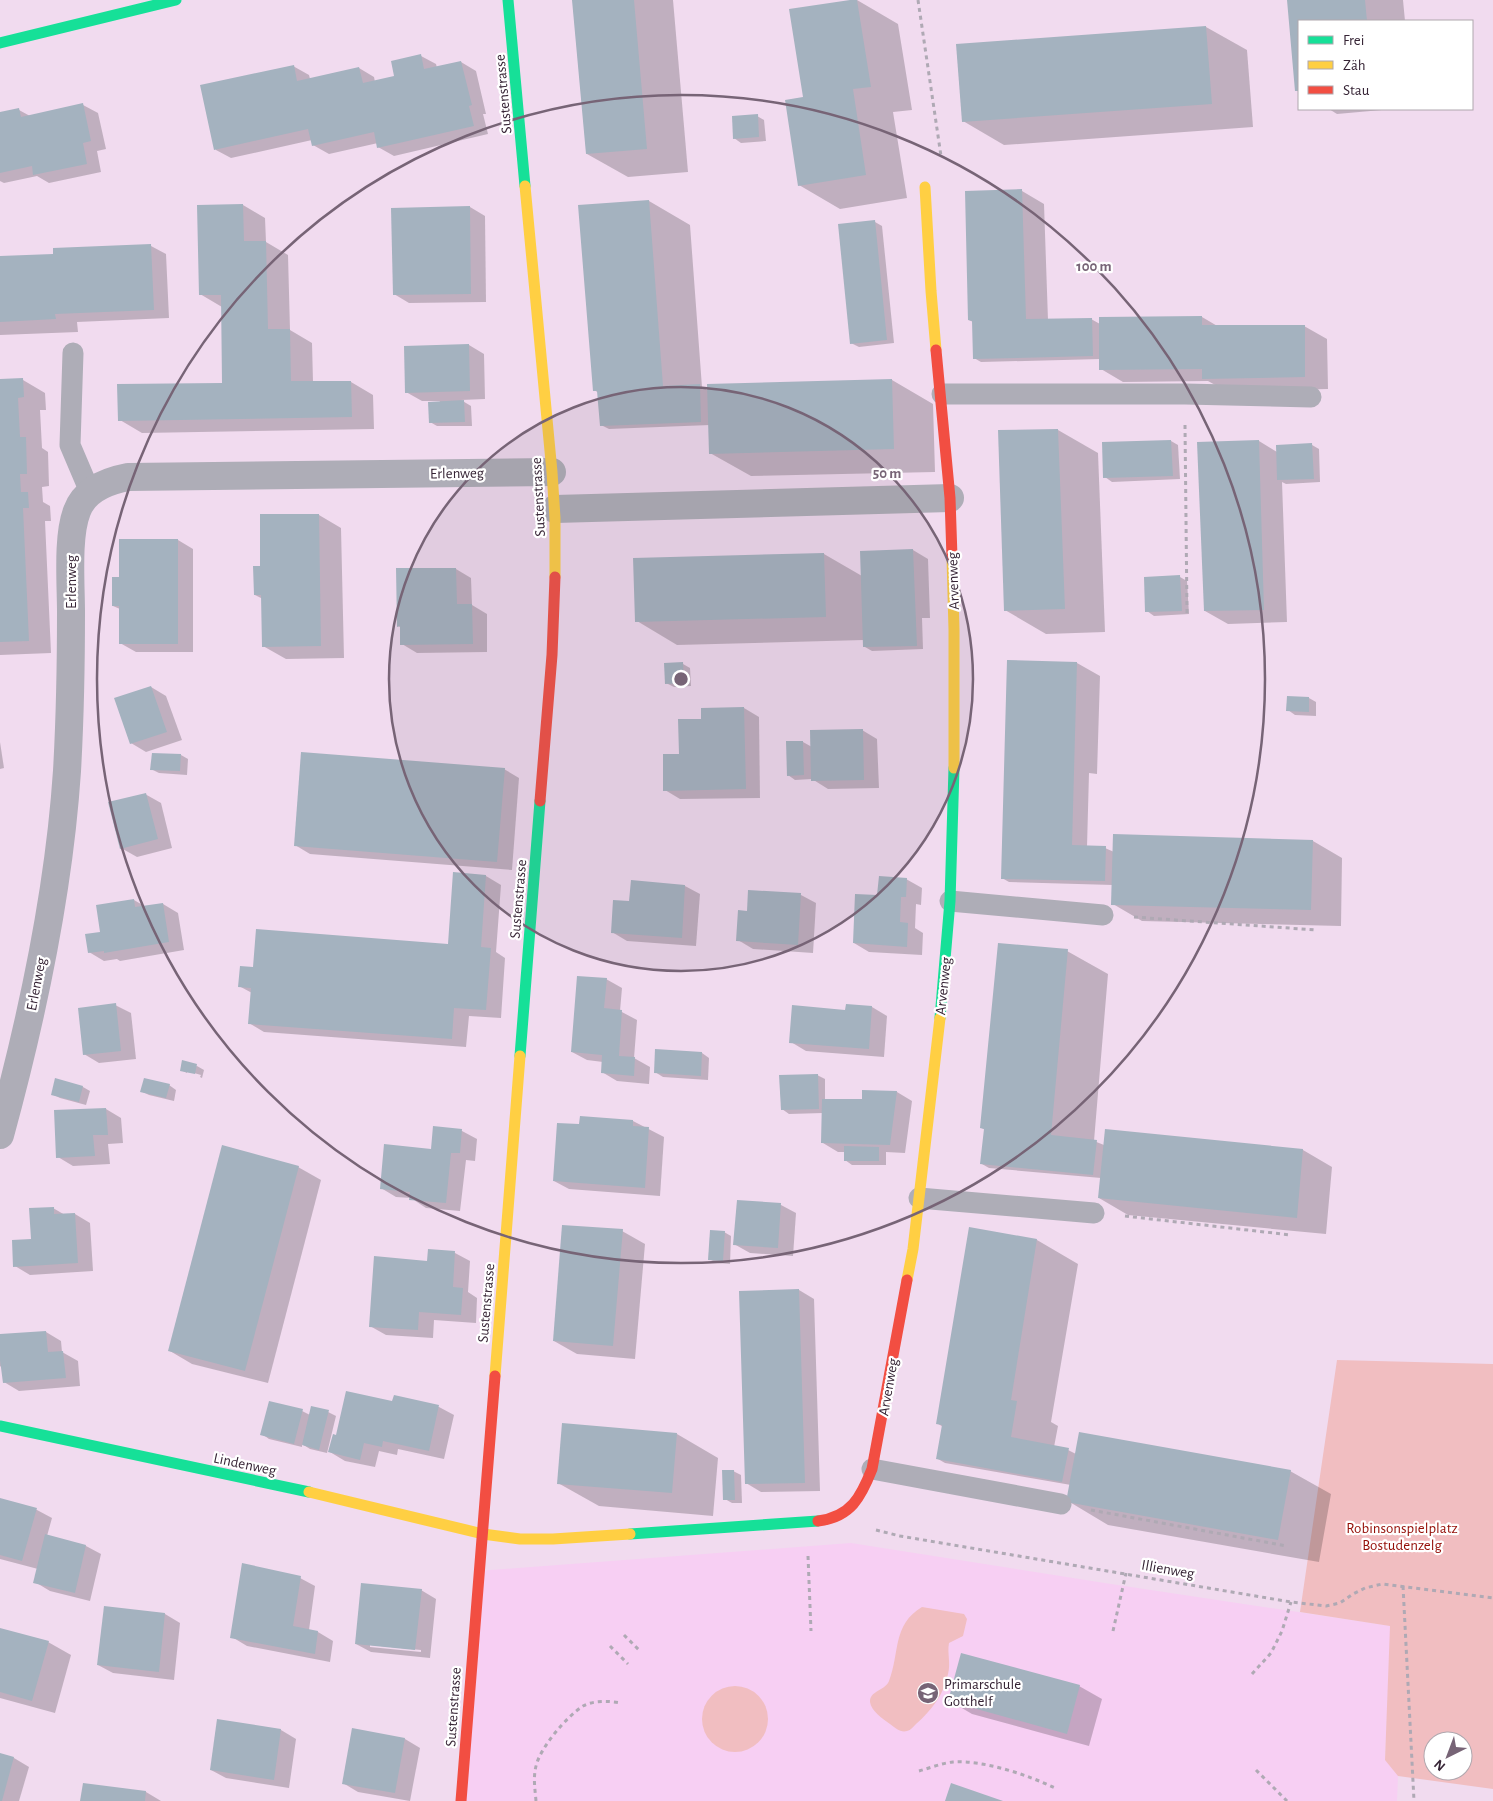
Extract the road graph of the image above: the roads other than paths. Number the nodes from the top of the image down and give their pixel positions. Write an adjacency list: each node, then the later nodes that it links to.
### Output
1 (176, 0): 3 (street)
2 (508, 0): 8 (street, Sustenstrasse)
3 (0, 43)
4 (925, 186): 6 (street, Arvenweg)
5 (73, 353): 9 (lane)
6 (942, 394): 7 (lane); 10 (street, Arvenweg)
7 (1311, 397)
8 (552, 472): 9 (street, Erlenweg); 11 (street, Sustenstrasse)
9 (90, 492): 14 (street, Erlenweg)
10 (950, 498): 11 (street); 12 (street, Arvenweg)
11 (555, 510): 21 (street, Sustenstrasse)
12 (950, 902): 13 (lane); 16 (street, Arvenweg)
13 (1103, 915)
14 (10, 1063): 15 (street, Erlenweg)
15 (0, 1135)
16 (919, 1198): 17 (lane); 19 (street, Arvenweg)
17 (1094, 1213)
18 (0, 1426): 21 (street, Lindenweg)
19 (872, 1469): 20 (lane); 21 (street, Arvenweg)
20 (1061, 1504)
21 (483, 1534): 22 (street, Sustenstrasse)
22 (461, 1801)

